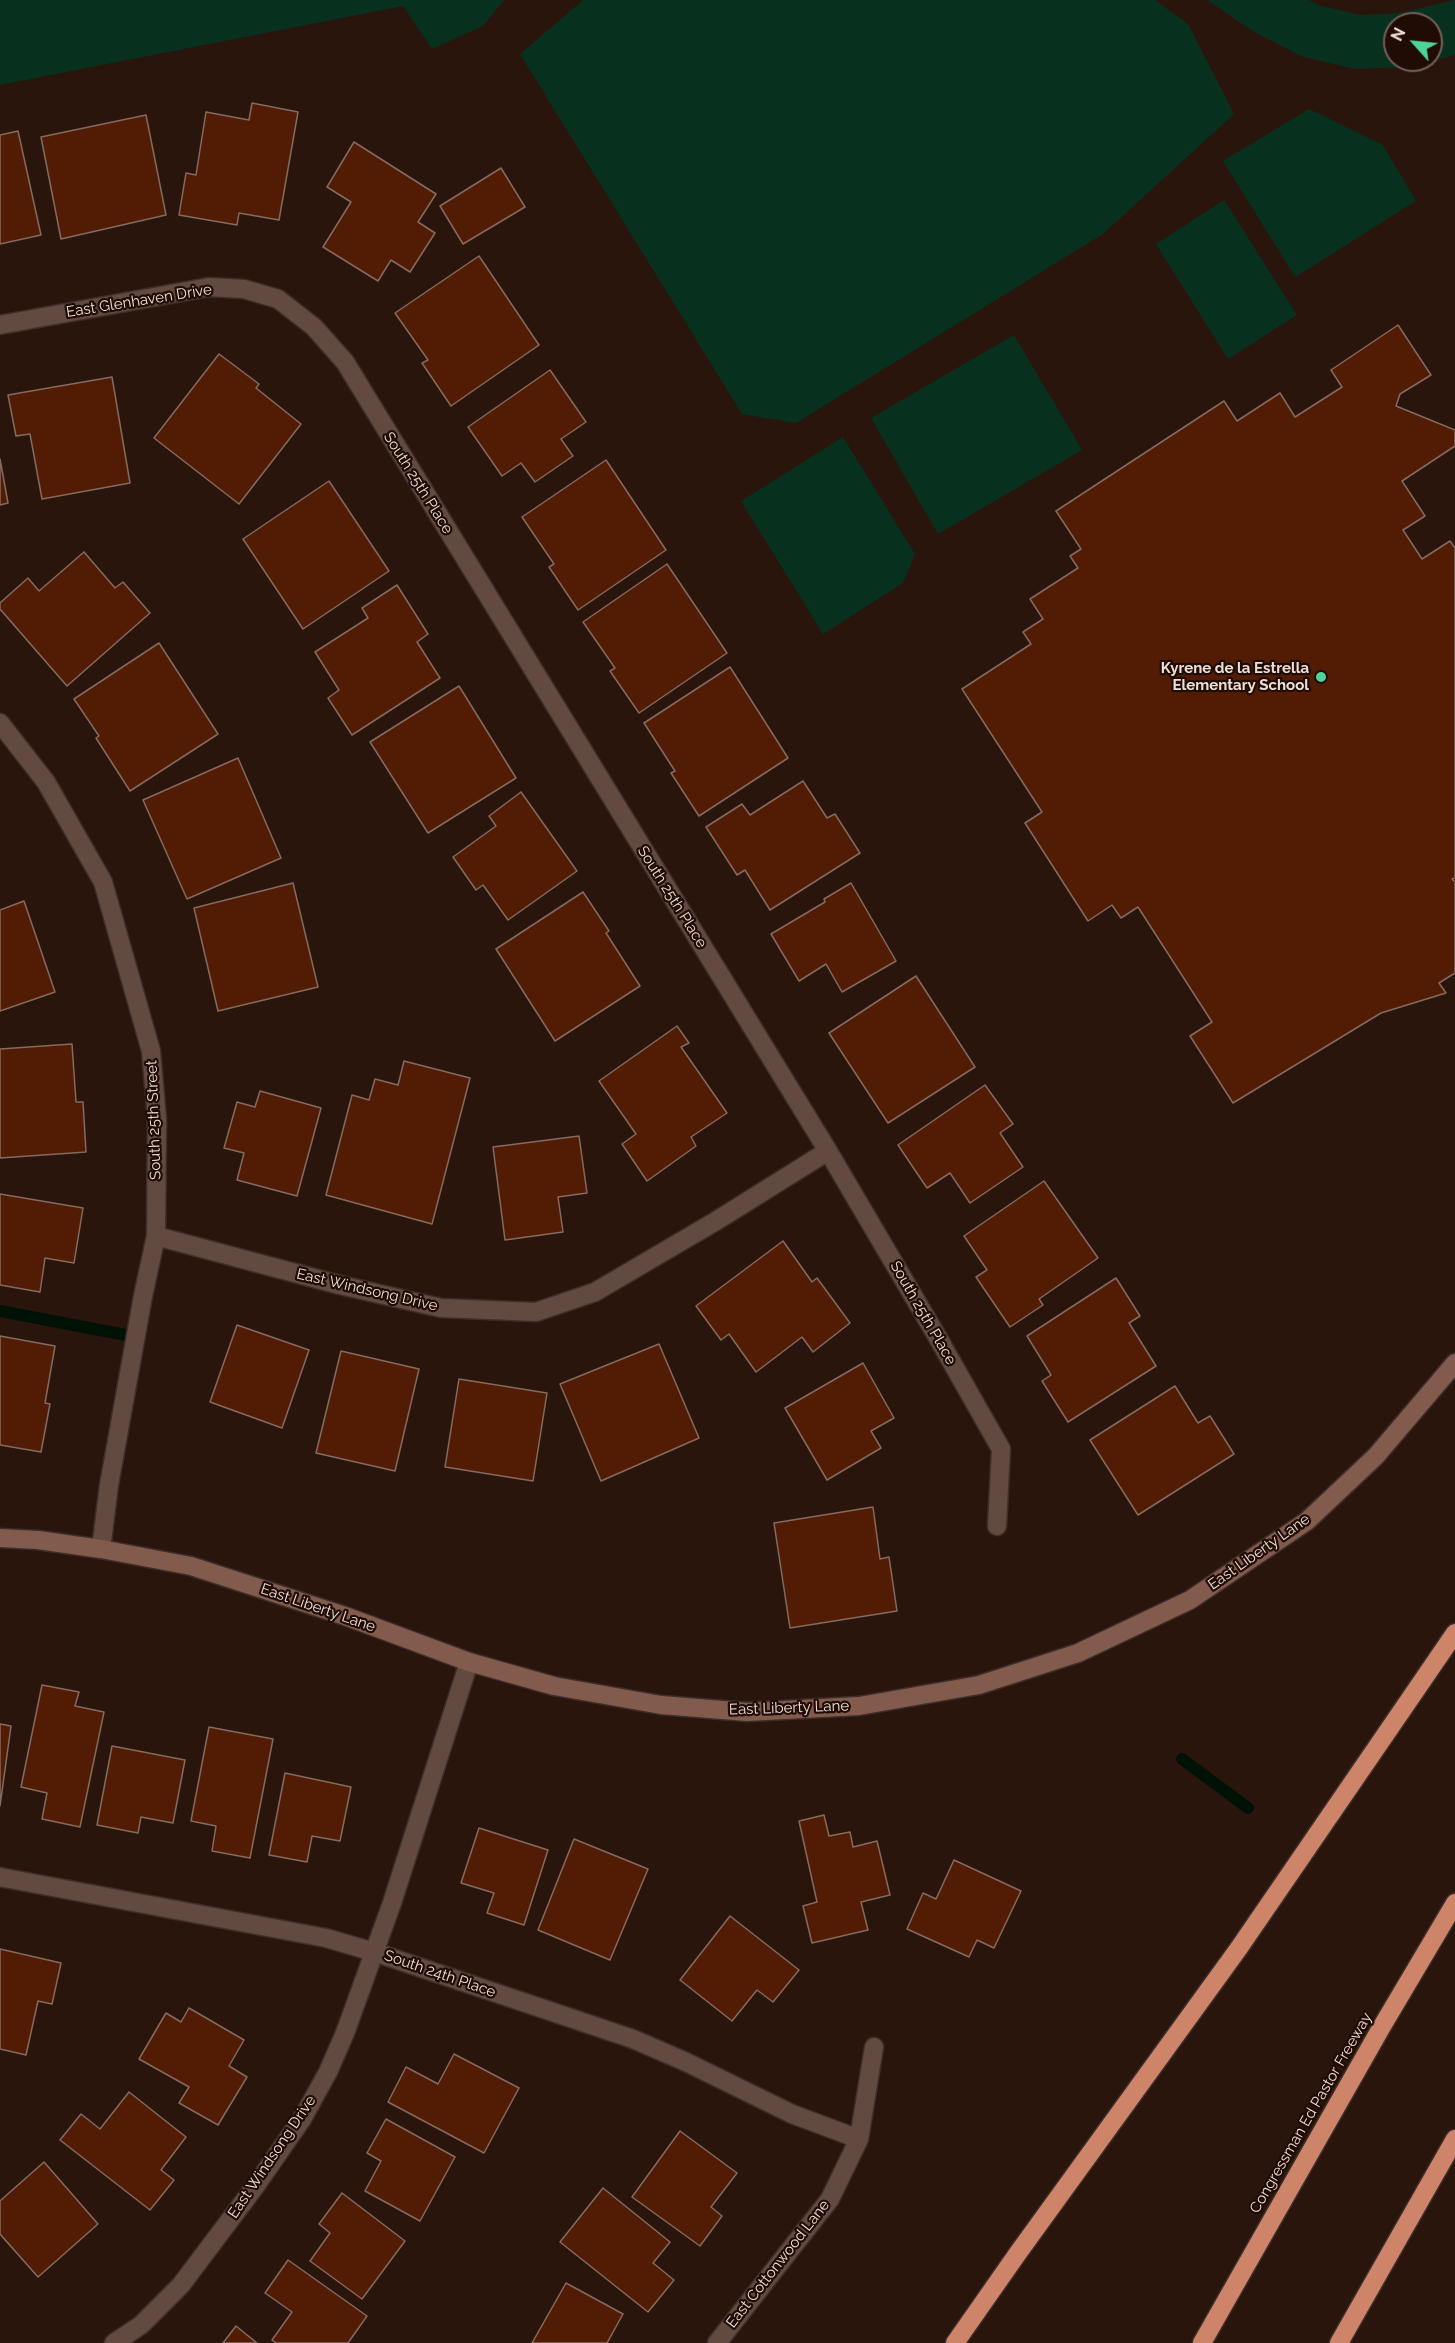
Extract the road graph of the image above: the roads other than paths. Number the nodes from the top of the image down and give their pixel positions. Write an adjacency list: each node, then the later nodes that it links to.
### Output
1 (278, 299): 2 (street, East Glenhaven Drive); 4 (street, South 25th Place)
2 (0, 325)
3 (0, 723): 5 (street, South 25th Street)
4 (828, 1151): 5 (street, East Windsong Drive); 7 (street, South 25th Place)
5 (156, 1236): 9 (street, South 25th Street)
6 (1455, 1364): 11 (street, East Liberty Lane)
7 (997, 1526)
8 (0, 1538): 9 (street, East Liberty Lane)
9 (101, 1549): 11 (street, East Liberty Lane)
10 (1455, 1633): 20 (highway)
11 (469, 1662): 14 (street, East Windsong Drive)
12 (0, 1878): 14 (street, South 24th Place)
13 (1455, 1903): 21 (highway, Congressman Ed Pastor Freeway)
14 (374, 1952): 16 (street, South 24th Place); 18 (street, East Windsong Drive)
15 (874, 2047): 16 (street, East Cottonwood Lane)
16 (859, 2139): 19 (street, East Cottonwood Lane)
17 (1455, 2139): 22 (highway)
18 (114, 2343)
19 (717, 2343)
20 (955, 2343)
21 (1202, 2343)
22 (1339, 2343)

